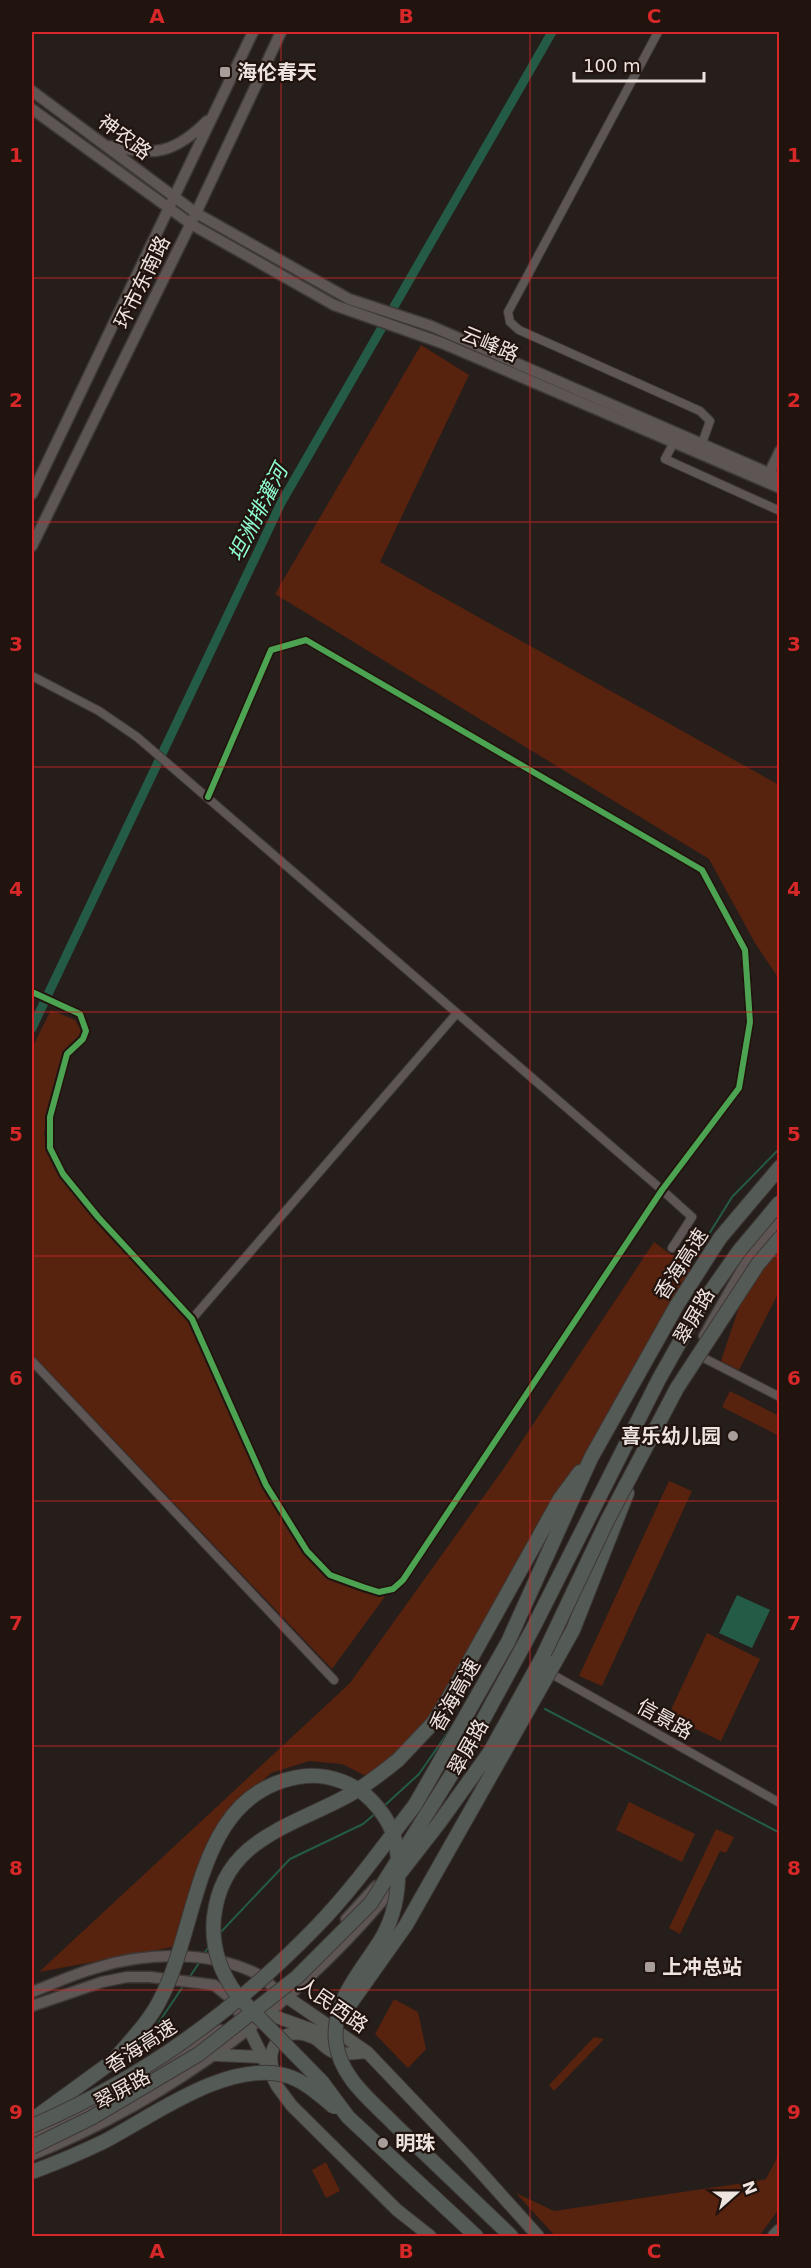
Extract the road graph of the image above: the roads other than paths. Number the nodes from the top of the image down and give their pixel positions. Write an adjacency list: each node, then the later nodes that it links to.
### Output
1 (253, 32): 6 (main road, 环市东南路)
2 (281, 32): 10 (main road, 环市东南路)
3 (658, 32): 13 (street)
4 (32, 91): 7 (main road, 神农路)
5 (32, 109): 9 (main road, 神农路)
6 (213, 114): 7 (main road); 8 (main road, 环市东南路)
7 (104, 145): 8 (main road, 神农路)
8 (174, 196): 9 (main road, 环市东南路); 10 (main road, 神农路)
9 (169, 208): 11 (main road, 神农路); 17 (main road, 环市东南路)
10 (196, 213): 11 (main road, 环市东南路); 13 (main road, 云峰路)
11 (191, 224): 12 (main road, 云峰路); 19 (main road, 环市东南路)
12 (673, 444): 15 (main road, 云峰路); 18 (street)
13 (700, 446): 15 (main road, 云峰路)
14 (780, 451): 15 (main road)
15 (771, 478): 16 (main road, 云峰路)
16 (780, 488)
17 (32, 494)
18 (780, 511)
19 (32, 546)
20 (32, 676): 21 (street)
21 (207, 797): 23 (street); 25 (street)
22 (32, 993): 31 (street)
23 (457, 1013): 25 (street); 31 (street)
24 (780, 1167): 35 (highway, 香海高速)
25 (662, 1190): 30 (street); 31 (street)
26 (780, 1193): 41 (main road, 翠屏路)
27 (780, 1202): 40 (highway, 香海高速, bridge)
28 (780, 1217): 32 (main road, 翠屏路)
29 (780, 1238): 36 (highway, bridge)
30 (672, 1248)
31 (192, 1319)
32 (694, 1353): 34 (street); 37 (main road, 翠屏路)
33 (32, 1361): 38 (street)
34 (780, 1397)
35 (591, 1458): 54 (highway, bridge); 56 (highway, 香海高速, bridge)
36 (635, 1472): 40 (highway, bridge); 47 (highway, bridge)
37 (533, 1664): 39 (street, 信景路); 43 (main road, 翠屏路)
38 (334, 1680)
39 (780, 1803)
40 (371, 1903): 58 (highway, 香海高速, bridge)
41 (275, 1989): 42 (main road, 人民西路); 43 (main road, 人民西路); 45 (main road, 翠屏路)
42 (34, 1990)
43 (287, 1998): 46 (main road, 翠屏路); 49 (main road, 人民西路)
44 (33, 2007): 45 (main road)
45 (241, 2014): 46 (main road); 48 (main road); 57 (main road, 翠屏路)
46 (268, 2014): 48 (main road, 翠屏路); 49 (main road)
47 (337, 2023): 55 (highway, bridge); 64 (highway, bridge)
48 (249, 2029): 51 (main road, 翠屏路); 52 (main road)
49 (348, 2040): 50 (main road, 人民西路)
50 (367, 2052): 53 (main road); 65 (main road, 人民西路)
51 (216, 2055): 52 (main road); 59 (main road, 翠屏路)
52 (262, 2057): 53 (main road)
53 (277, 2086): 62 (main road)
54 (348, 2117): 60 (highway, bridge); 63 (highway)
55 (32, 2120)
56 (32, 2126)
57 (32, 2135)
58 (32, 2147)
59 (32, 2155)
60 (32, 2172)
61 (780, 2231): 66 (highway)
62 (430, 2236)
63 (476, 2236)
64 (511, 2236)
65 (538, 2236)
66 (775, 2236)

